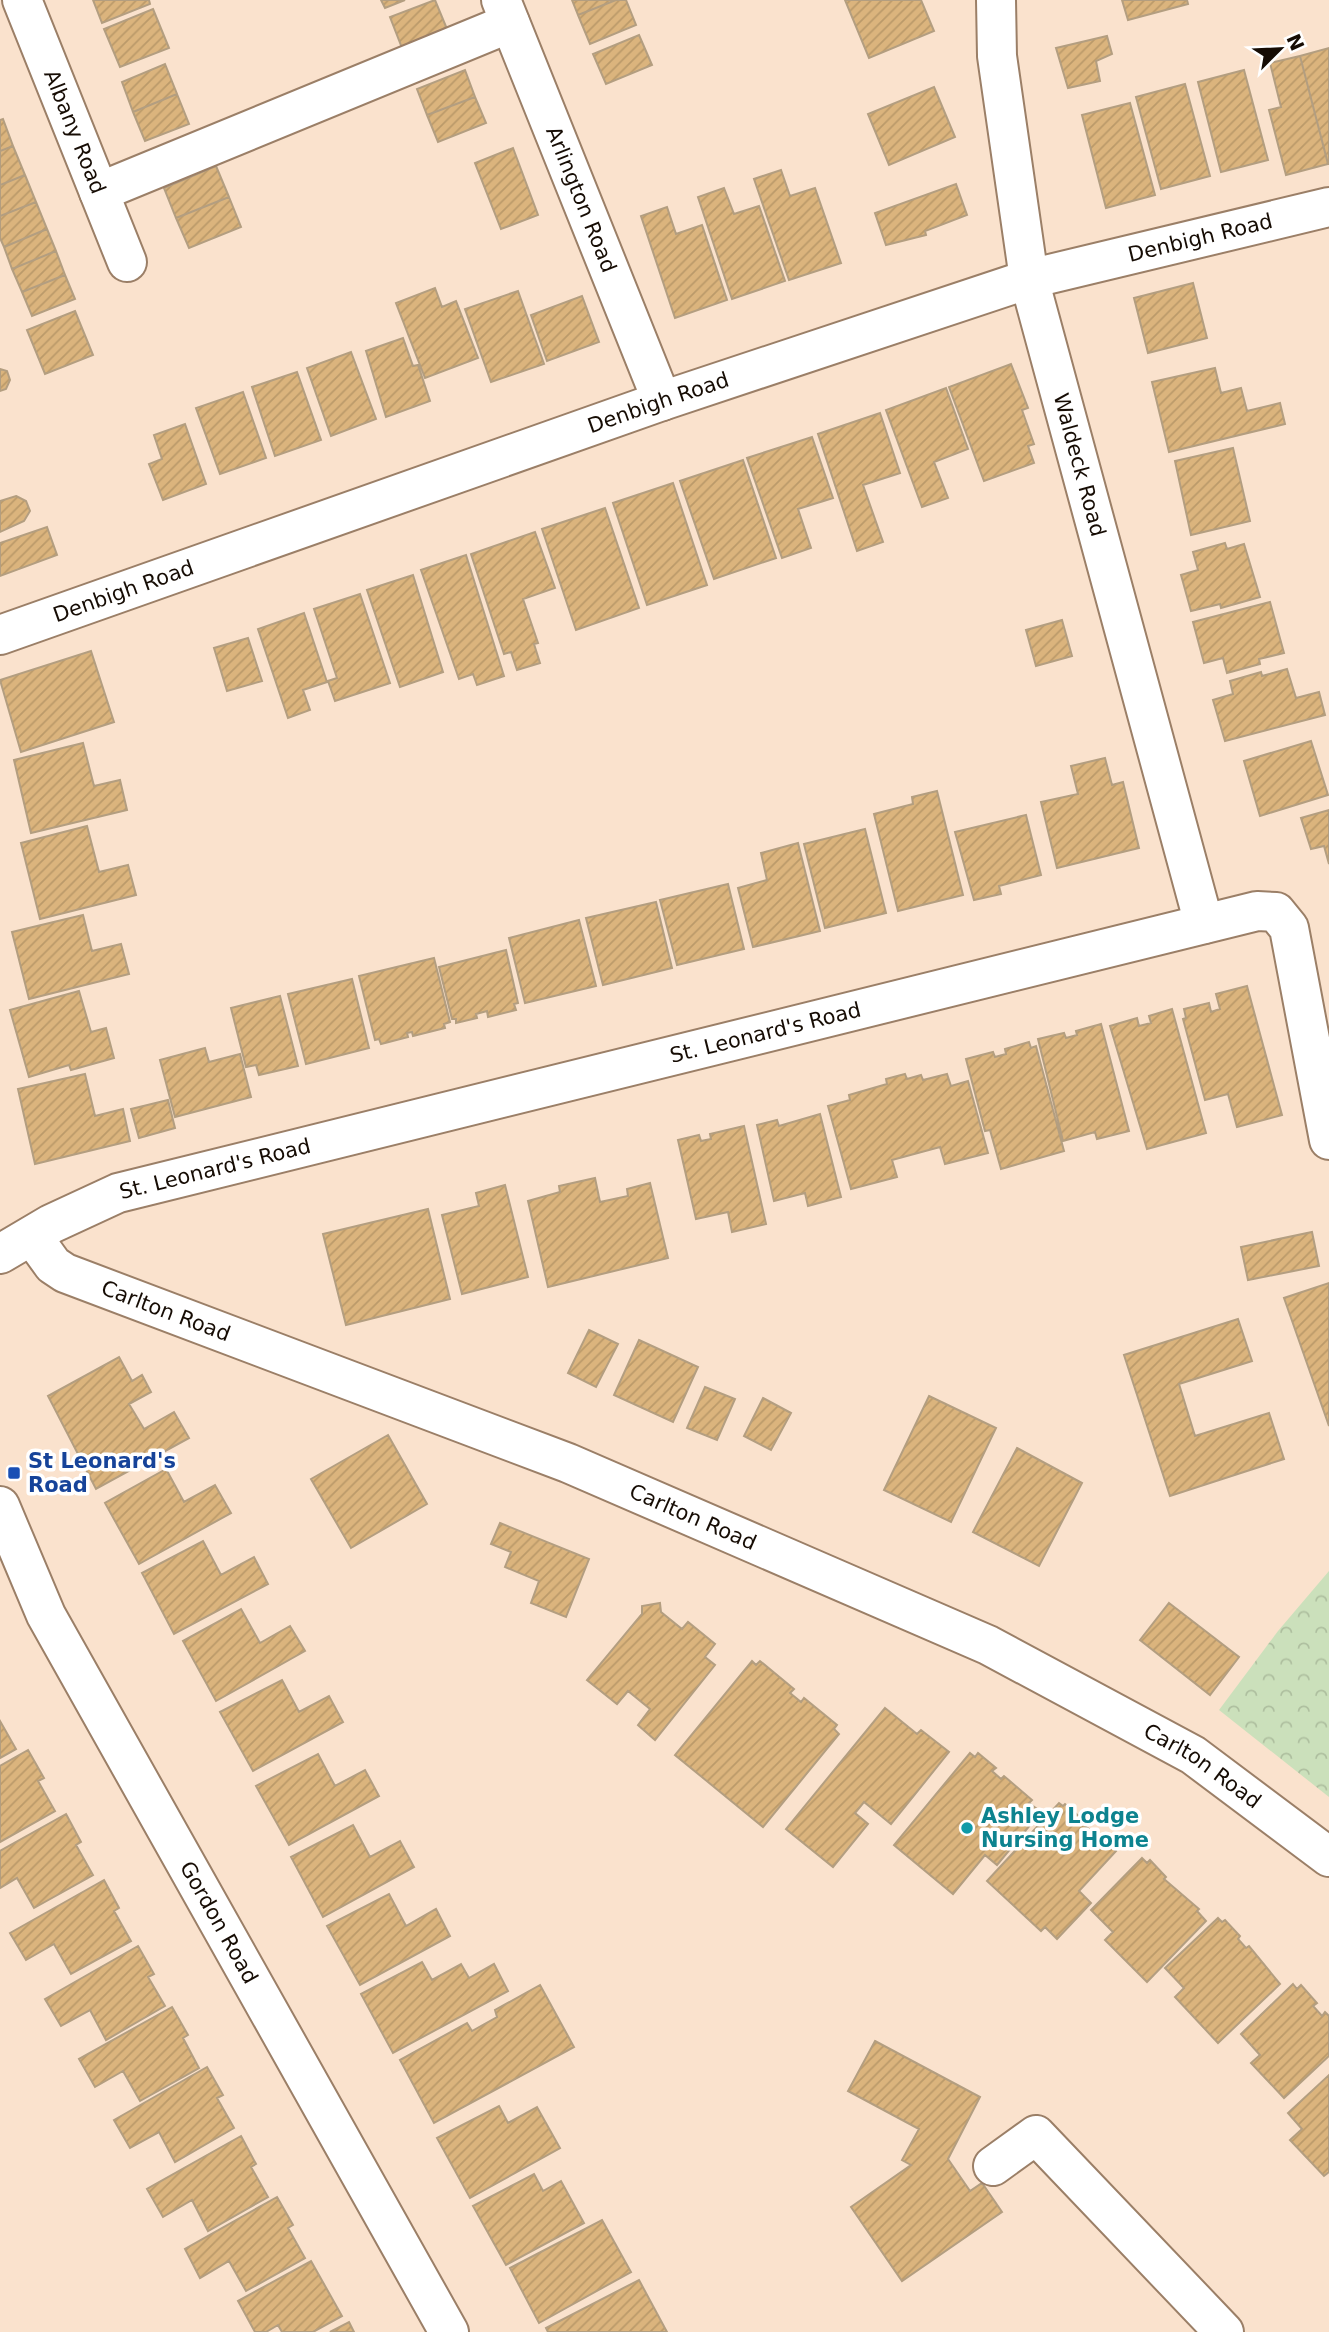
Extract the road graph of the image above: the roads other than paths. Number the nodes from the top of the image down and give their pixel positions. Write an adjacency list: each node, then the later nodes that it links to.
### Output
1 (22, 0): 4 (street, Albany Road)
2 (996, 0): 7 (street, Waldeck Road)
3 (506, 11): 4 (street); 8 (street, Arlington Road)
4 (99, 192): 6 (street, Albany Road)
5 (1329, 207): 7 (street, Denbigh Road)
6 (127, 262)
7 (1029, 279): 8 (street, Denbigh Road); 10 (street, Waldeck Road)
8 (662, 401): 9 (street, Denbigh Road)
9 (0, 635)
10 (1204, 924): 11 (street, St. Leonard's Road); 12 (street, St. Leonard's Road)
11 (1329, 1140)
12 (16, 1245): 14 (street, Carlton Road)
13 (0, 1506): 16 (street, Gordon Road)
14 (1329, 1857)
15 (993, 2166): 17 (street)
16 (449, 2332)
17 (1224, 2332)

